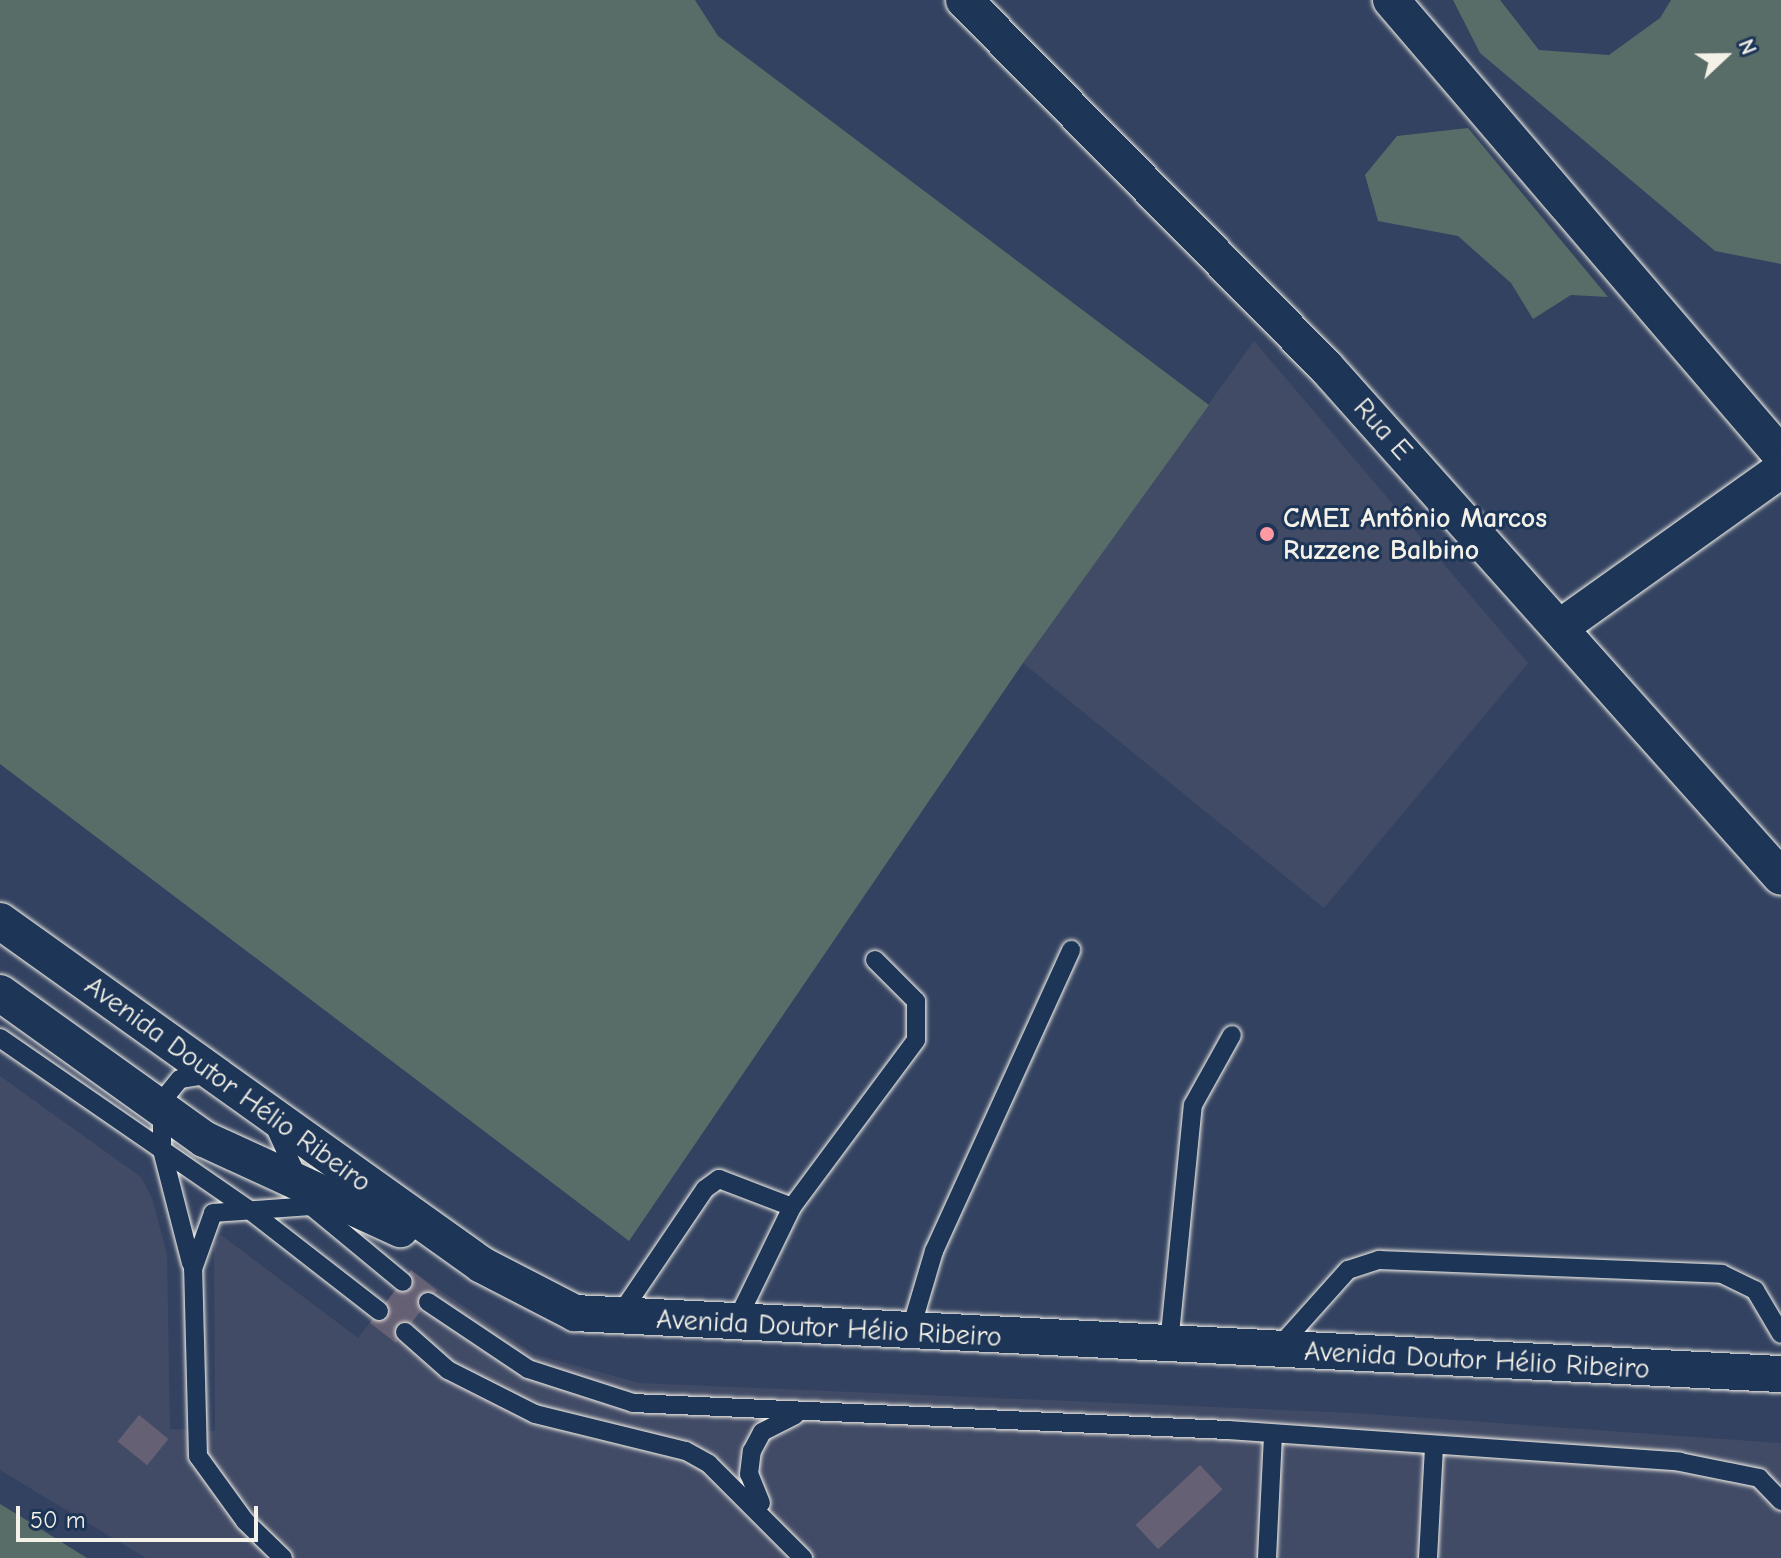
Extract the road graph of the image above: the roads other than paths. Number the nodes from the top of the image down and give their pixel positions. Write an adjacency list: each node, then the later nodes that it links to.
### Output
1 (964, 0): 5 (street, Rua E)
2 (1391, 0): 3 (street)
3 (1781, 455)
4 (1781, 470): 5 (street)
5 (1562, 626): 6 (street, Rua E)
6 (1781, 877)
7 (0, 921): 13 (street, Avenida Doutor Hélio Ribeiro)
8 (1071, 950): 28 (lane)
9 (875, 960): 18 (lane)
10 (0, 993): 14 (street)
11 (1232, 1035): 30 (lane)
12 (0, 1038): 16 (lane)
13 (211, 1074): 14 (lane); 15 (street, Avenida Doutor Hélio Ribeiro)
14 (161, 1110): 16 (lane); 17 (street)
15 (271, 1117): 17 (lane); 20 (street, Avenida Doutor Hélio Ribeiro)
16 (162, 1150): 19 (lane); 21 (lane)
17 (304, 1197): 19 (lane); 20 (street); 22 (lane)
18 (792, 1207): 25 (lane); 26 (lane)
19 (248, 1209): 21 (lane); 24 (lane)
20 (482, 1265): 25 (street, Avenida Doutor Hélio Ribeiro)
21 (193, 1269): 38 (lane)
22 (403, 1282)
23 (428, 1302): 33 (lane)
24 (379, 1311)
25 (618, 1319): 26 (street, Avenida Doutor Hélio Ribeiro)
26 (735, 1324): 28 (street, Avenida Doutor Hélio Ribeiro)
27 (405, 1332): 37 (lane)
28 (910, 1332): 30 (street, Avenida Doutor Hélio Ribeiro)
29 (1781, 1334): 31 (lane)
30 (1169, 1344): 31 (street, Avenida Doutor Hélio Ribeiro)
31 (1278, 1349): 32 (street, Avenida Doutor Hélio Ribeiro)
32 (1781, 1374)
33 (798, 1414): 34 (lane); 37 (lane)
34 (1273, 1434): 35 (lane); 40 (lane)
35 (1434, 1447): 36 (lane); 41 (lane)
36 (1781, 1501)
37 (779, 1532): 39 (lane)
38 (283, 1558)
39 (803, 1558)
40 (1267, 1558)
41 (1428, 1558)

